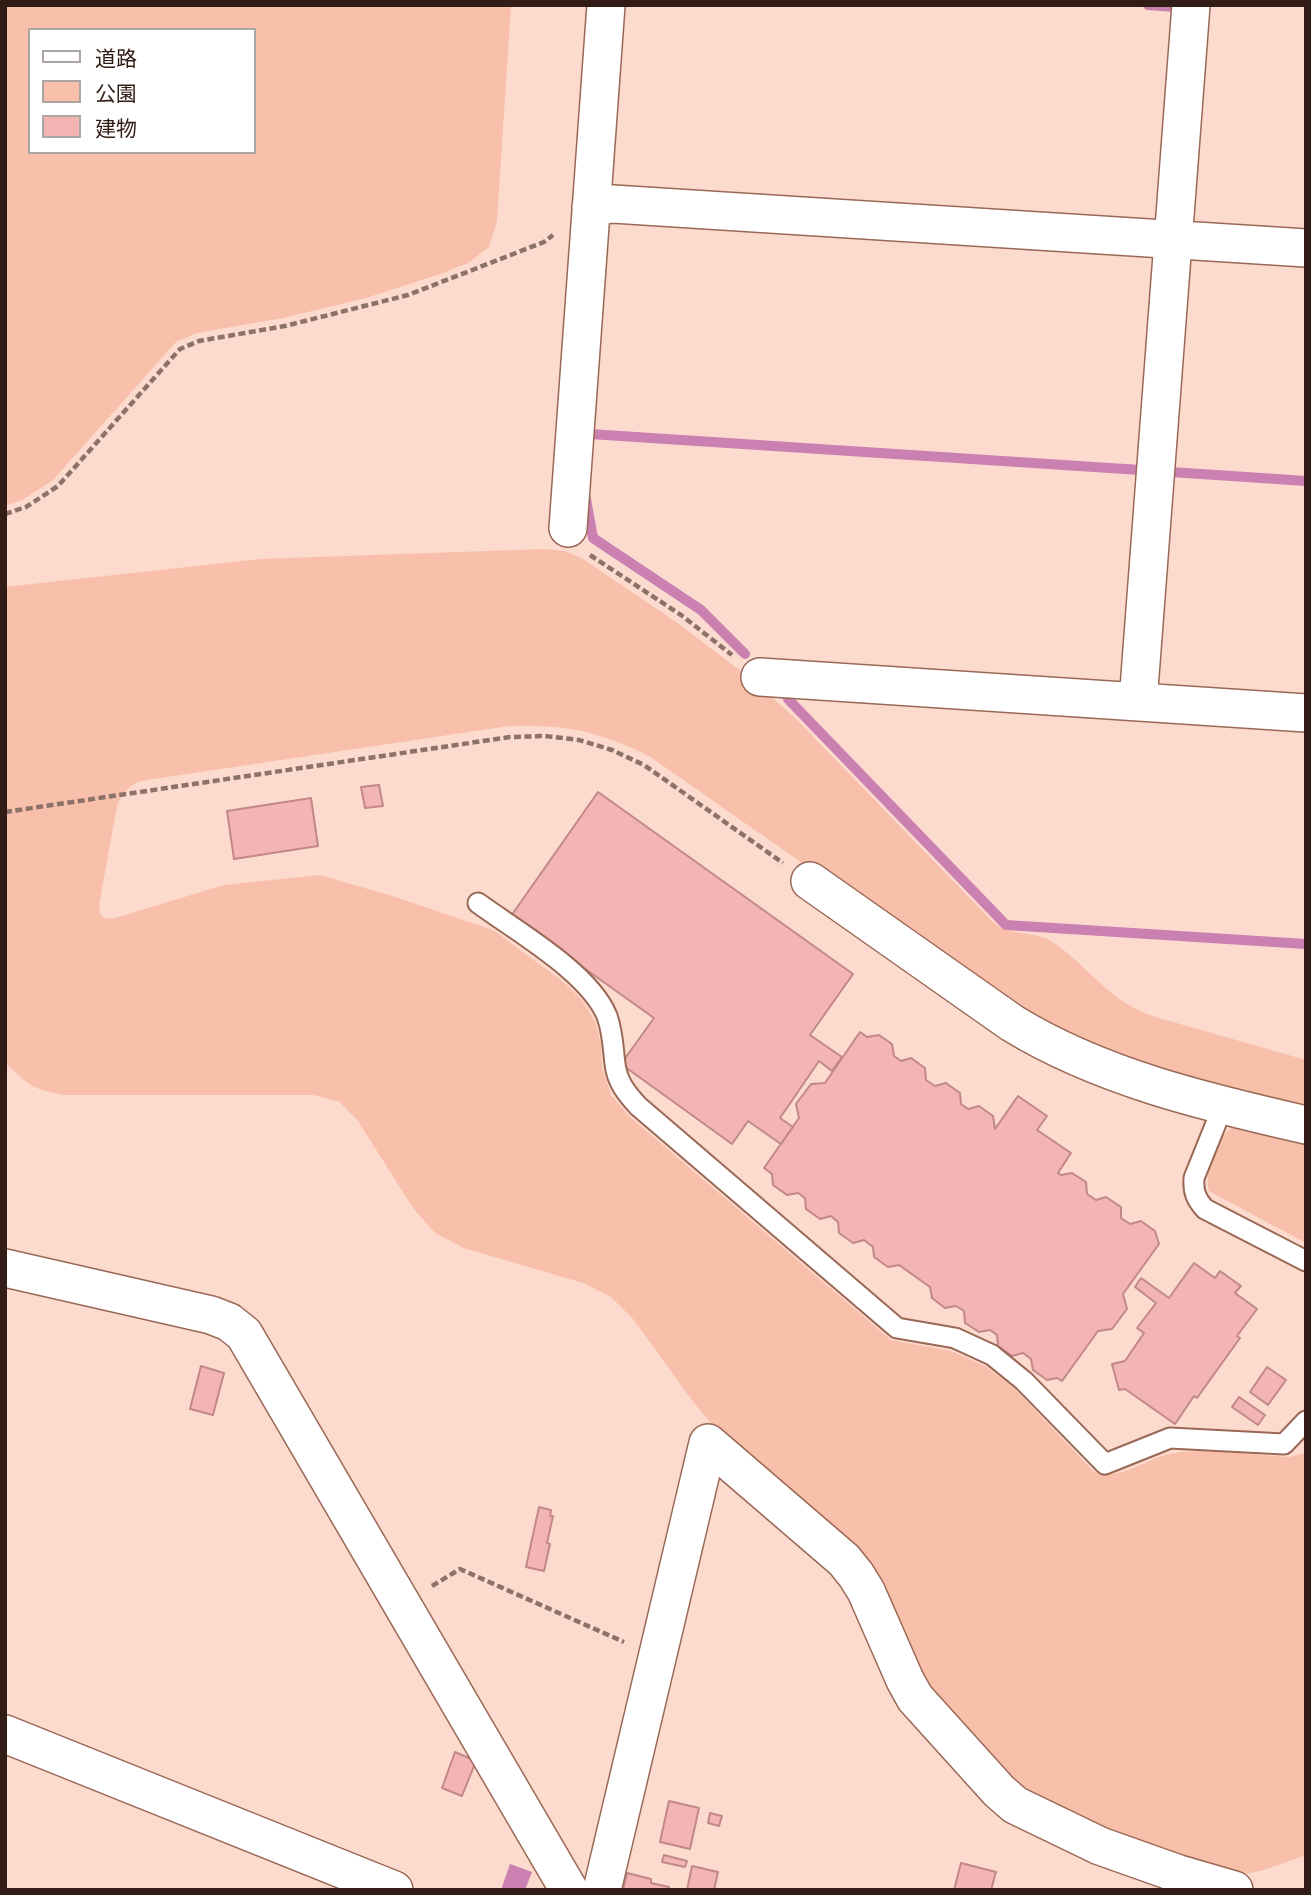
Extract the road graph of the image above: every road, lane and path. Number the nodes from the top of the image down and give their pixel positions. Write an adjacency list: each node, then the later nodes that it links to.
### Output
1 (606, 5): 3 (street)
2 (1191, 5): 4 (street)
3 (591, 207): 4 (street); 6 (path); 7 (street)
4 (1173, 240): 5 (street); 9 (street)
5 (1306, 248)
6 (5, 514)
7 (568, 528): 8 (path)
8 (760, 677): 9 (street)
9 (1138, 702): 10 (street)
10 (1306, 713)
11 (5, 812): 12 (path)
12 (810, 881): 14 (street)
13 (478, 903): 18 (lane)
14 (1223, 1106): 15 (street); 16 (lane)
15 (1306, 1125)
16 (1306, 1261)
17 (5, 1268): 23 (street)
18 (1306, 1421)
19 (426, 1589): 20 (path)
20 (628, 1644)
21 (5, 1734): 22 (street)
22 (394, 1890)
23 (569, 1890)
24 (603, 1890): 25 (street)
25 (1234, 1890)

